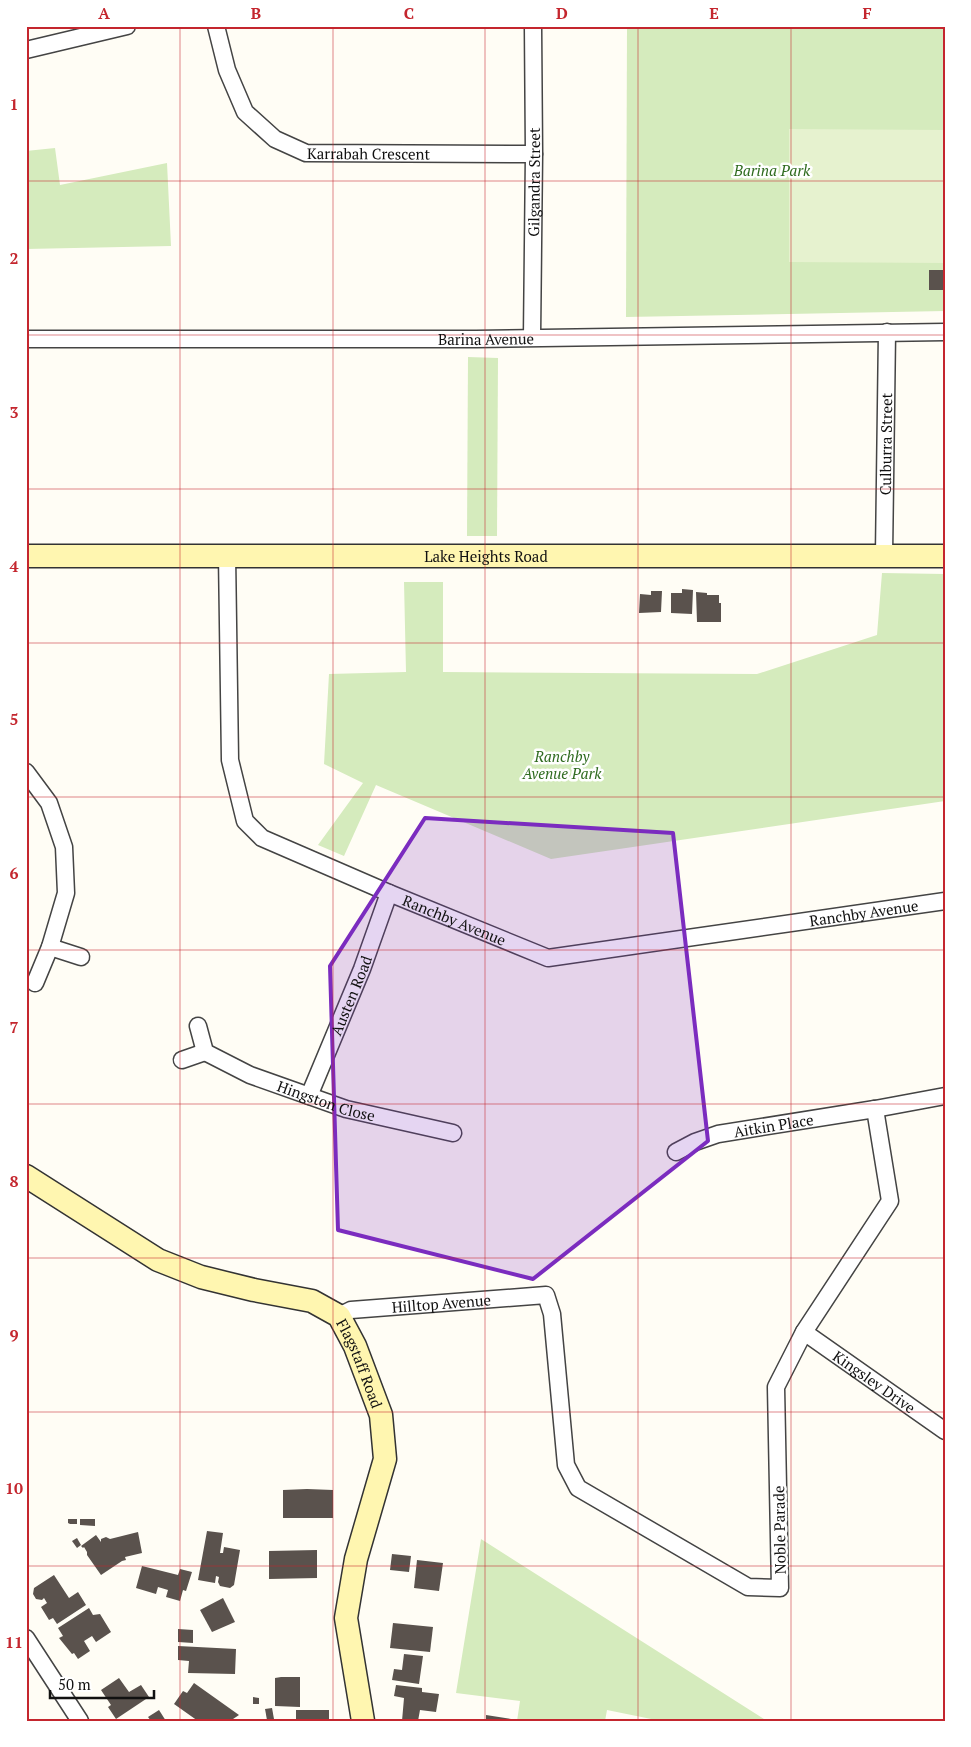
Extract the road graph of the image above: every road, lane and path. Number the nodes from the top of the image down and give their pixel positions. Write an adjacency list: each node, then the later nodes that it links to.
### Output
1 (127, 26): 4 (street)
2 (216, 26): 5 (street, Karrabah Crescent)
3 (533, 26): 5 (street, Gilgandra Street)
4 (26, 50)
5 (534, 154): 8 (street, Gilgandra Street)
6 (887, 332): 7 (street, Barina Avenue); 8 (street, Barina Avenue); 11 (street, Culburra Street)
7 (945, 332)
8 (532, 337): 9 (street, Barina Avenue)
9 (26, 339)
10 (227, 555): 11 (main road, Lake Heights Road); 12 (main road, Lake Heights Road); 15 (street, Ranchby Avenue)
11 (884, 555): 13 (main road, Lake Heights Road)
12 (26, 556)
13 (945, 556)
14 (26, 772): 17 (street)
15 (389, 893): 16 (street, Ranchby Avenue); 23 (street, Austen Road)
16 (945, 901)
17 (50, 948): 18 (street); 19 (street)
18 (81, 957)
19 (35, 983)
20 (198, 1026): 21 (street)
21 (205, 1052): 22 (street); 23 (street, Hingston Close)
22 (182, 1060)
23 (309, 1096): 26 (street, Hingston Close)
24 (945, 1096): 25 (street, Aitkin Place)
25 (875, 1109): 27 (street, Aitkin Place); 31 (street, Noble Parade)
26 (453, 1133)
27 (676, 1152)
28 (26, 1176): 30 (main road, Flagstaff Road)
29 (546, 1295): 30 (street, Hilltop Avenue); 31 (street, Noble Parade)
30 (339, 1316): 35 (main road, Flagstaff Road)
31 (804, 1332): 32 (street, Kingsley Drive)
32 (945, 1432)
33 (26, 1638): 34 (street)
34 (80, 1721)
35 (362, 1721)

